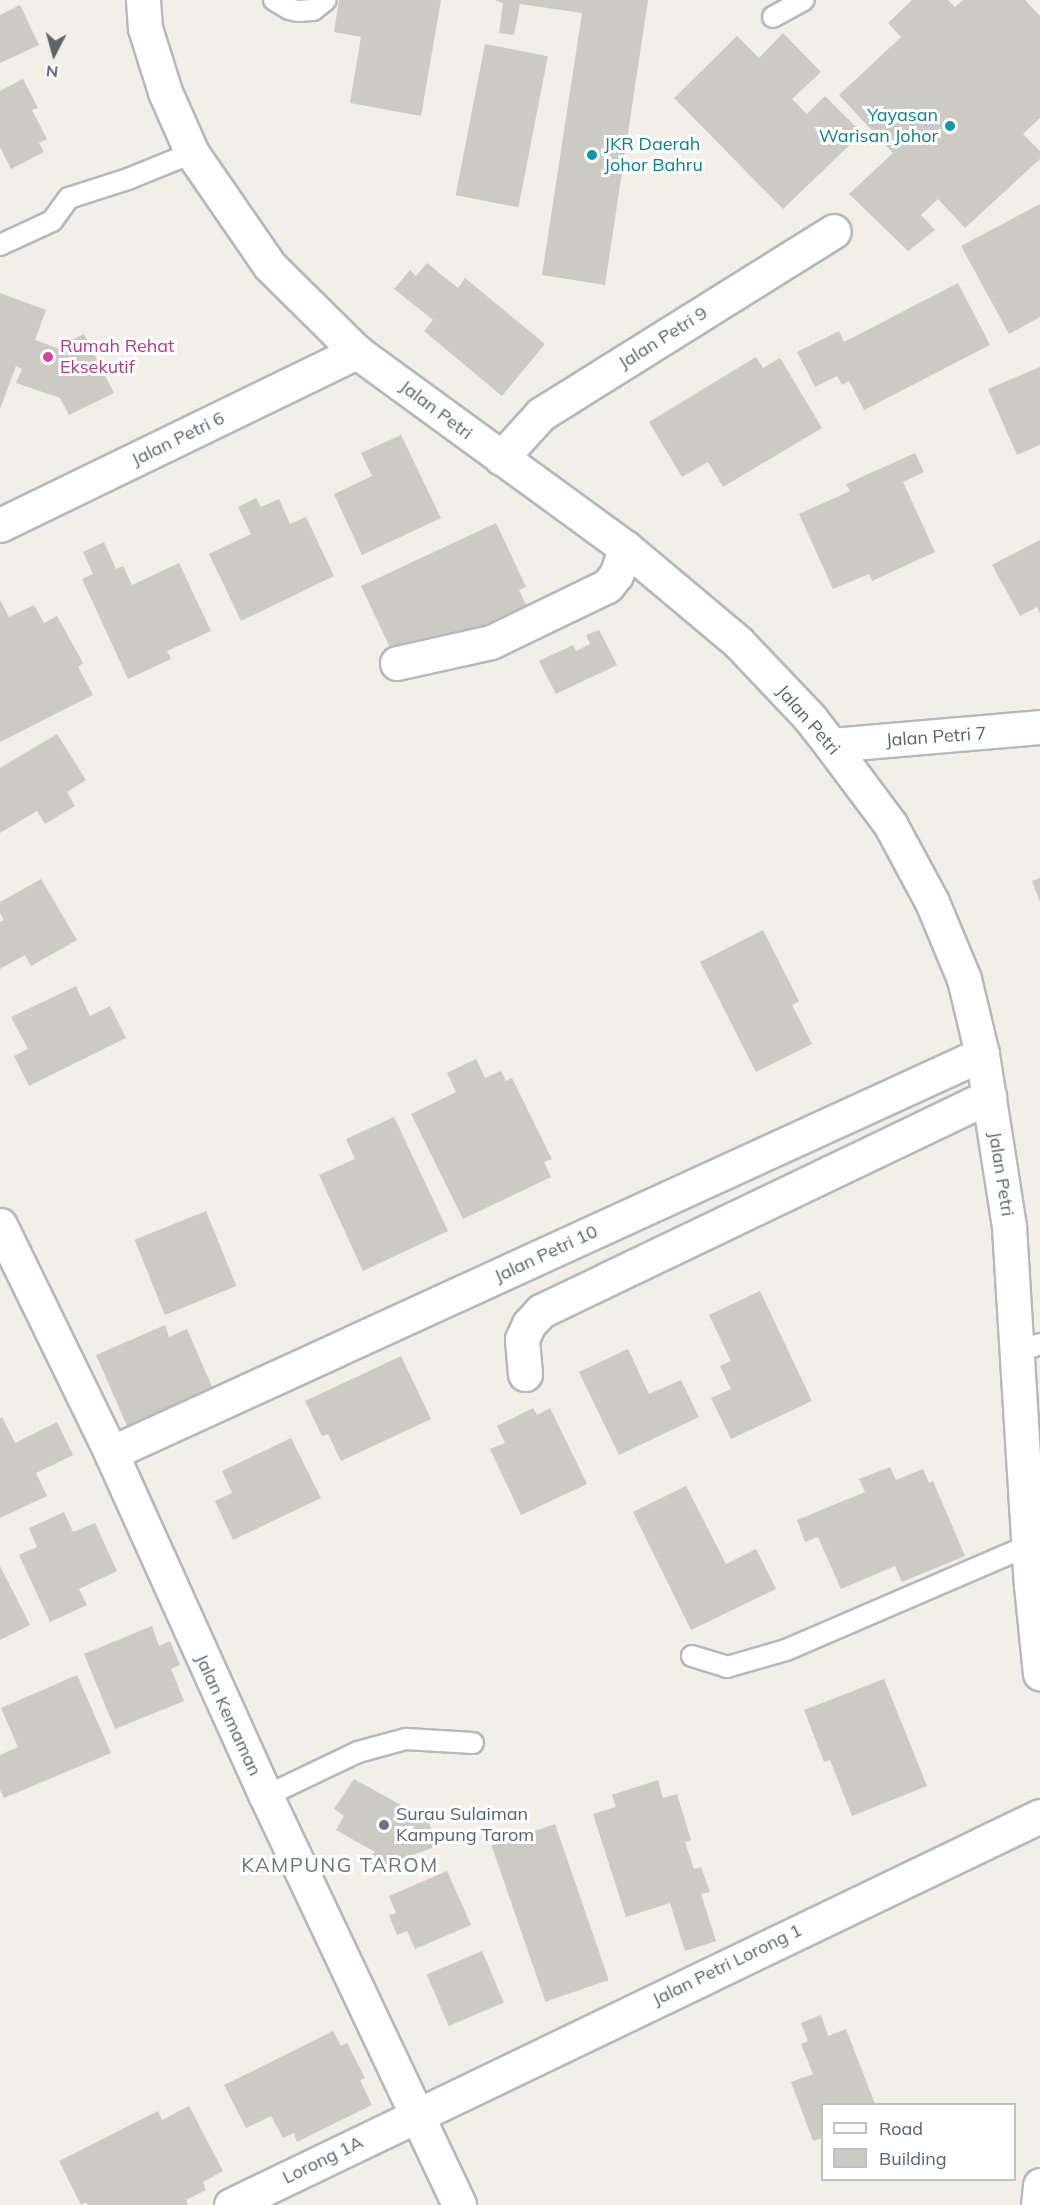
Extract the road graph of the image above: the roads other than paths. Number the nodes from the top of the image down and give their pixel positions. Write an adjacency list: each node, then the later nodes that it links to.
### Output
1 (143, 0): 6 (street, Jalan Petri)
2 (274, 0): 3 (lane)
3 (326, 0)
4 (804, 0): 5 (lane)
5 (774, 17)
6 (192, 153): 8 (lane); 9 (street, Jalan Petri)
7 (834, 231): 10 (street, Jalan Petri 9)
8 (0, 245)
9 (357, 352): 10 (street, Jalan Petri); 11 (street, Jalan Petri 6)
10 (501, 458): 12 (street, Jalan Petri)
11 (0, 525)
12 (626, 548): 13 (street); 15 (street, Jalan Petri)
13 (397, 663)
14 (1040, 727): 15 (street, Jalan Petri 7)
15 (831, 745): 16 (street, Jalan Petri)
16 (982, 1054): 17 (street, Jalan Petri); 21 (street, Jalan Petri 10)
17 (989, 1096): 19 (street, Jalan Petri); 20 (street)
18 (0, 1225): 21 (street, Jalan Kemaman)
19 (1028, 1348): 22 (street, Jalan Petri)
20 (525, 1374)
21 (111, 1453): 26 (street, Jalan Kemaman)
22 (1028, 1546): 23 (lane); 24 (street, Jalan Petri)
23 (692, 1656)
24 (1040, 1674)
25 (473, 1743): 26 (lane)
26 (266, 1796): 28 (street, Jalan Kemaman)
27 (1040, 1816): 28 (street, Jalan Petri Lorong 1)
28 (414, 2115): 30 (street, Lorong 1A); 31 (street, Jalan Kemaman)
29 (1040, 2185): 32 (street)
30 (231, 2205)
31 (459, 2205)
32 (1038, 2205)

